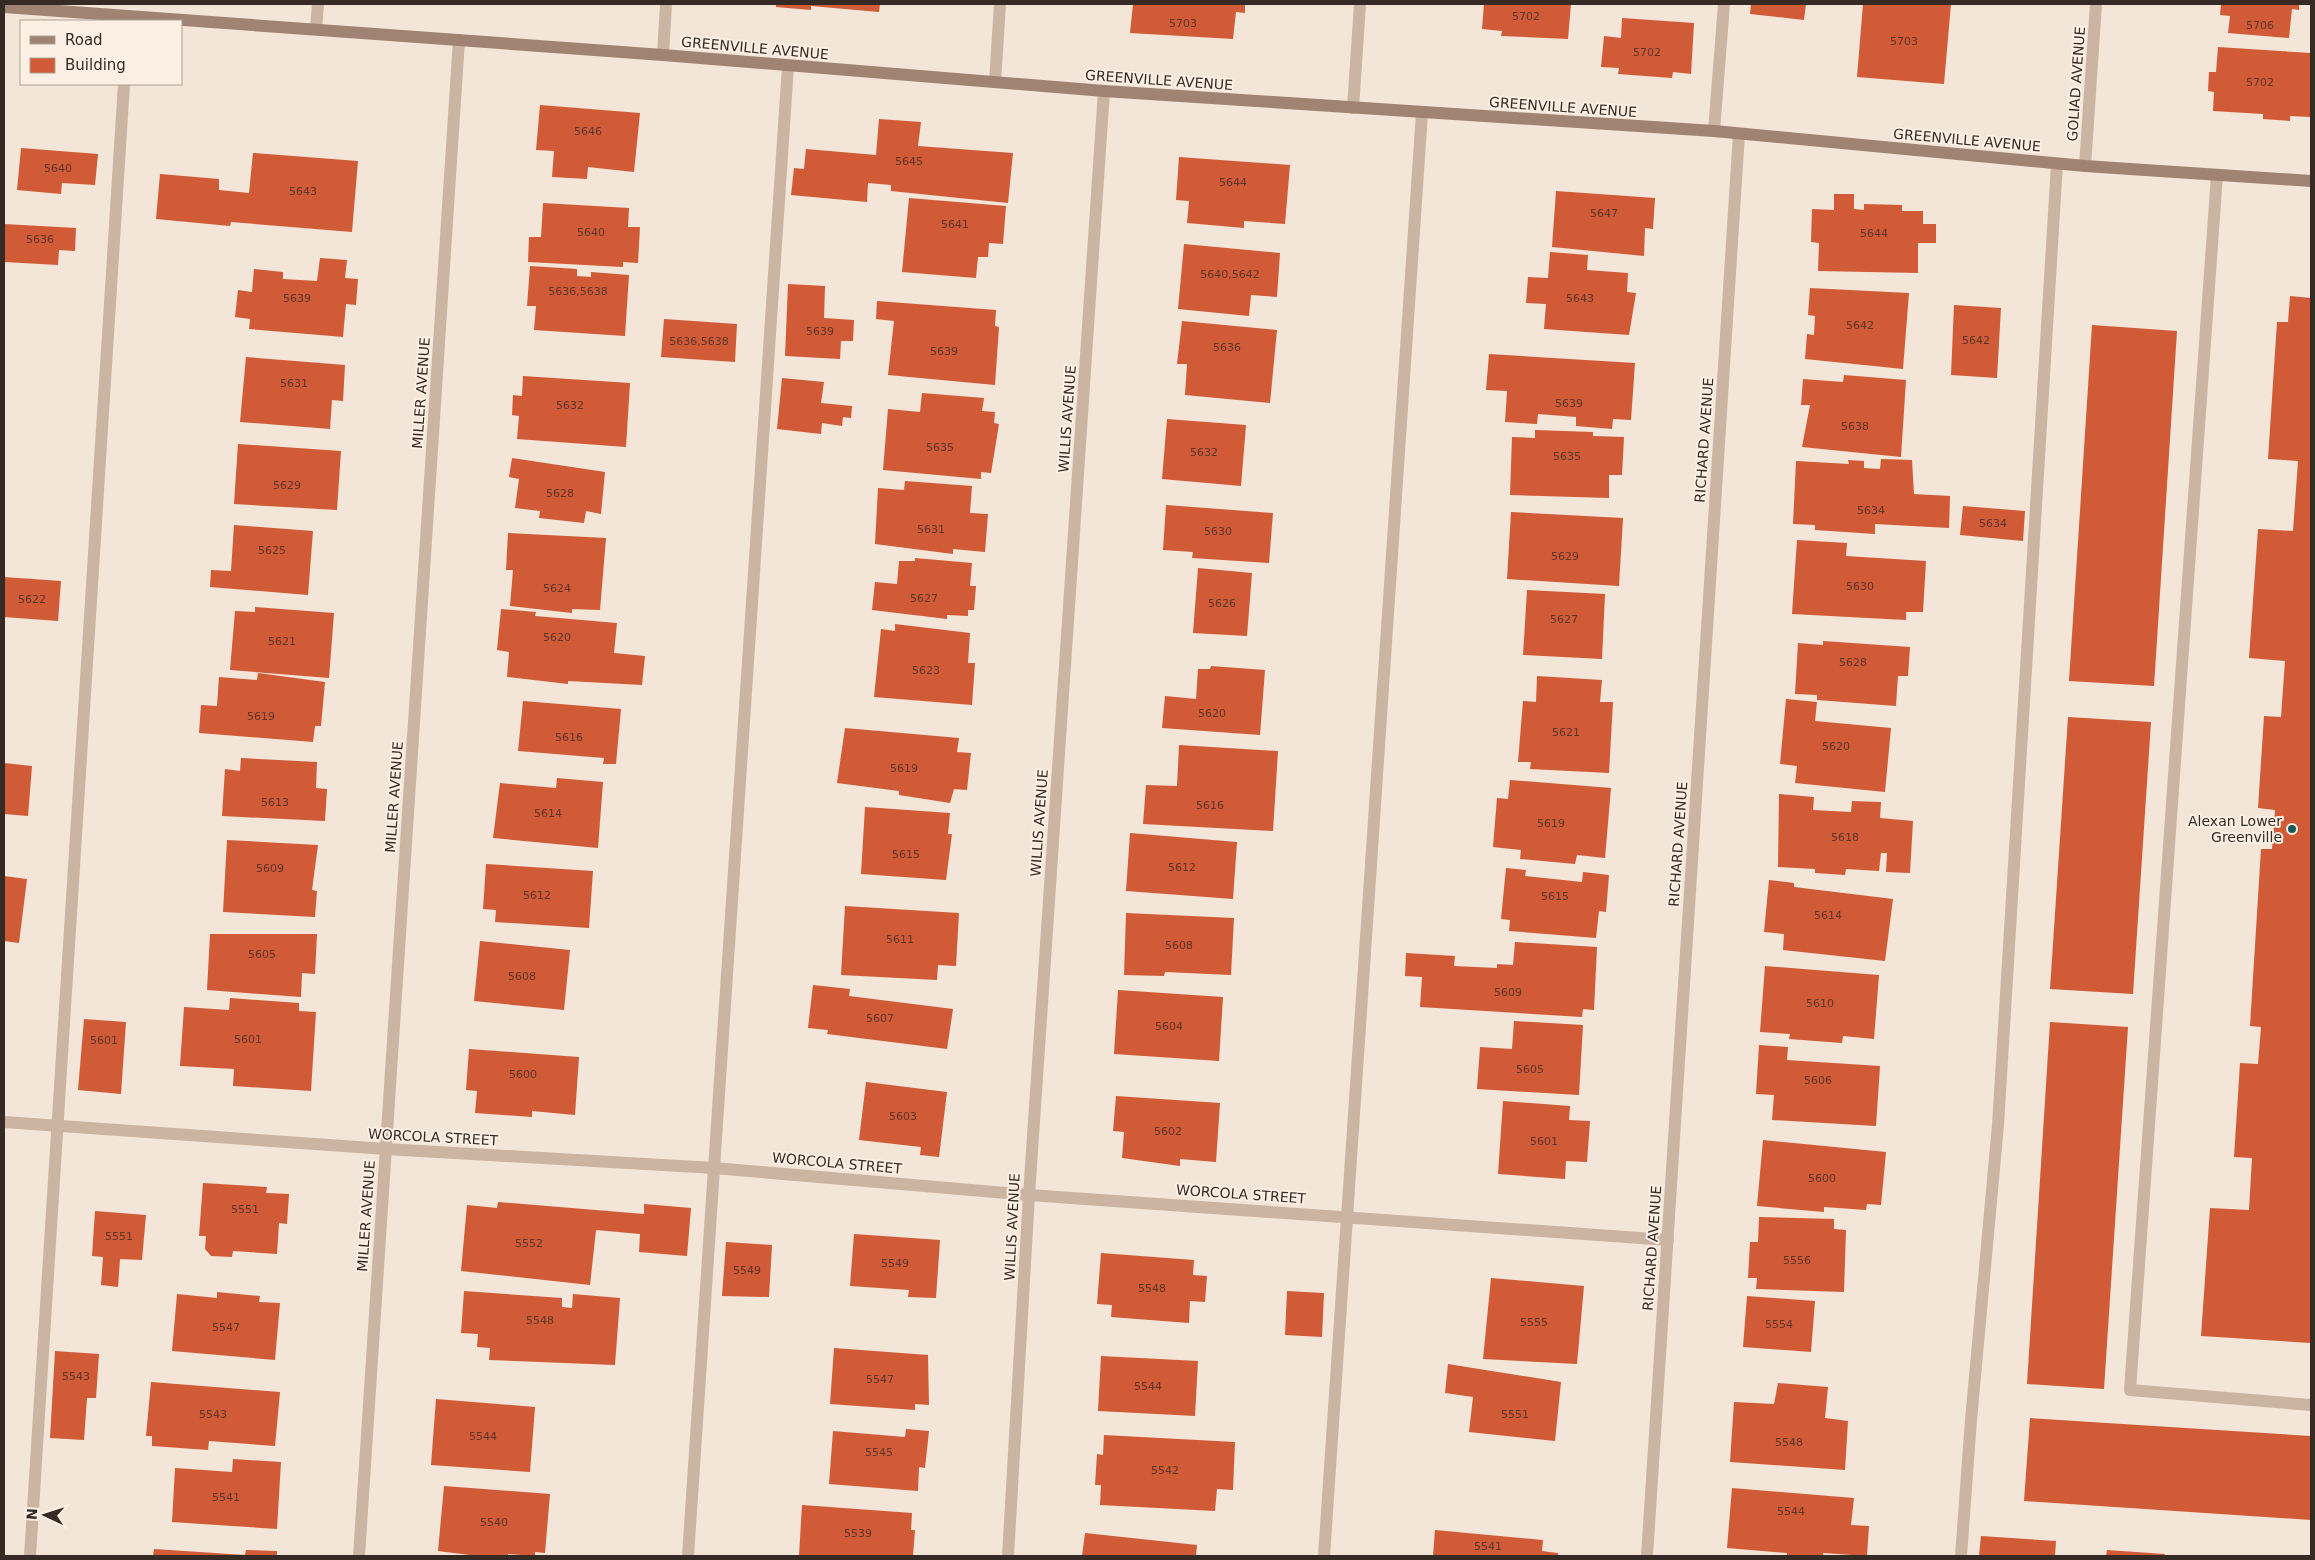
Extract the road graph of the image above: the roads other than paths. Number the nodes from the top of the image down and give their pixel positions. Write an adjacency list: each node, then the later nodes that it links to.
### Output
1 (318, 4): 11 (street)
2 (666, 4): 13 (street)
3 (1000, 4): 15 (street)
4 (1360, 4): 18 (street)
5 (1724, 4): 20 (street)
6 (2096, 4): 23 (street, GOLIAD AVENUE)
7 (11, 6): 8 (main road, GREENVILLE AVENUE)
8 (128, 18): 9 (main road, GREENVILLE AVENUE)
9 (159, 20)
10 (182, 21): 11 (main road, GREENVILLE AVENUE)
11 (316, 30): 12 (main road, GREENVILLE AVENUE)
12 (460, 40): 13 (main road, GREENVILLE AVENUE); 28 (street, MILLER AVENUE)
13 (663, 55): 14 (main road, GREENVILLE AVENUE)
14 (788, 66): 15 (main road, GREENVILLE AVENUE); 29 (street)
15 (995, 82): 17 (main road, GREENVILLE AVENUE)
16 (124, 85): 27 (street)
17 (1104, 91): 18 (main road, GREENVILLE AVENUE); 30 (street, WILLIS AVENUE)
18 (1353, 108): 19 (main road, GREENVILLE AVENUE)
19 (1422, 112): 20 (main road, GREENVILLE AVENUE); 31 (street)
20 (1714, 131): 21 (main road, GREENVILLE AVENUE)
21 (1739, 134): 22 (main road, GREENVILLE AVENUE); 32 (street, RICHARD AVENUE)
22 (2057, 164): 23 (main road, GREENVILLE AVENUE); 40 (street)
23 (2085, 166): 24 (main road, GREENVILLE AVENUE)
24 (2217, 175): 25 (main road, GREENVILLE AVENUE); 33 (street)
25 (2311, 181)
26 (4, 1122): 27 (street, WORCOLA STREET)
27 (59, 1126): 28 (street, WORCOLA STREET); 34 (street)
28 (386, 1149): 29 (street, WORCOLA STREET); 35 (street, MILLER AVENUE)
29 (714, 1168): 30 (street, WORCOLA STREET); 36 (street)
30 (1028, 1195): 31 (street, WORCOLA STREET); 37 (street, WILLIS AVENUE)
31 (1347, 1216): 32 (street, WORCOLA STREET); 38 (street)
32 (1668, 1240): 39 (street, RICHARD AVENUE)
33 (2311, 1405)
34 (30, 1556)
35 (359, 1556)
36 (688, 1556)
37 (1008, 1556)
38 (1324, 1556)
39 (1647, 1556)
40 (1961, 1556)

